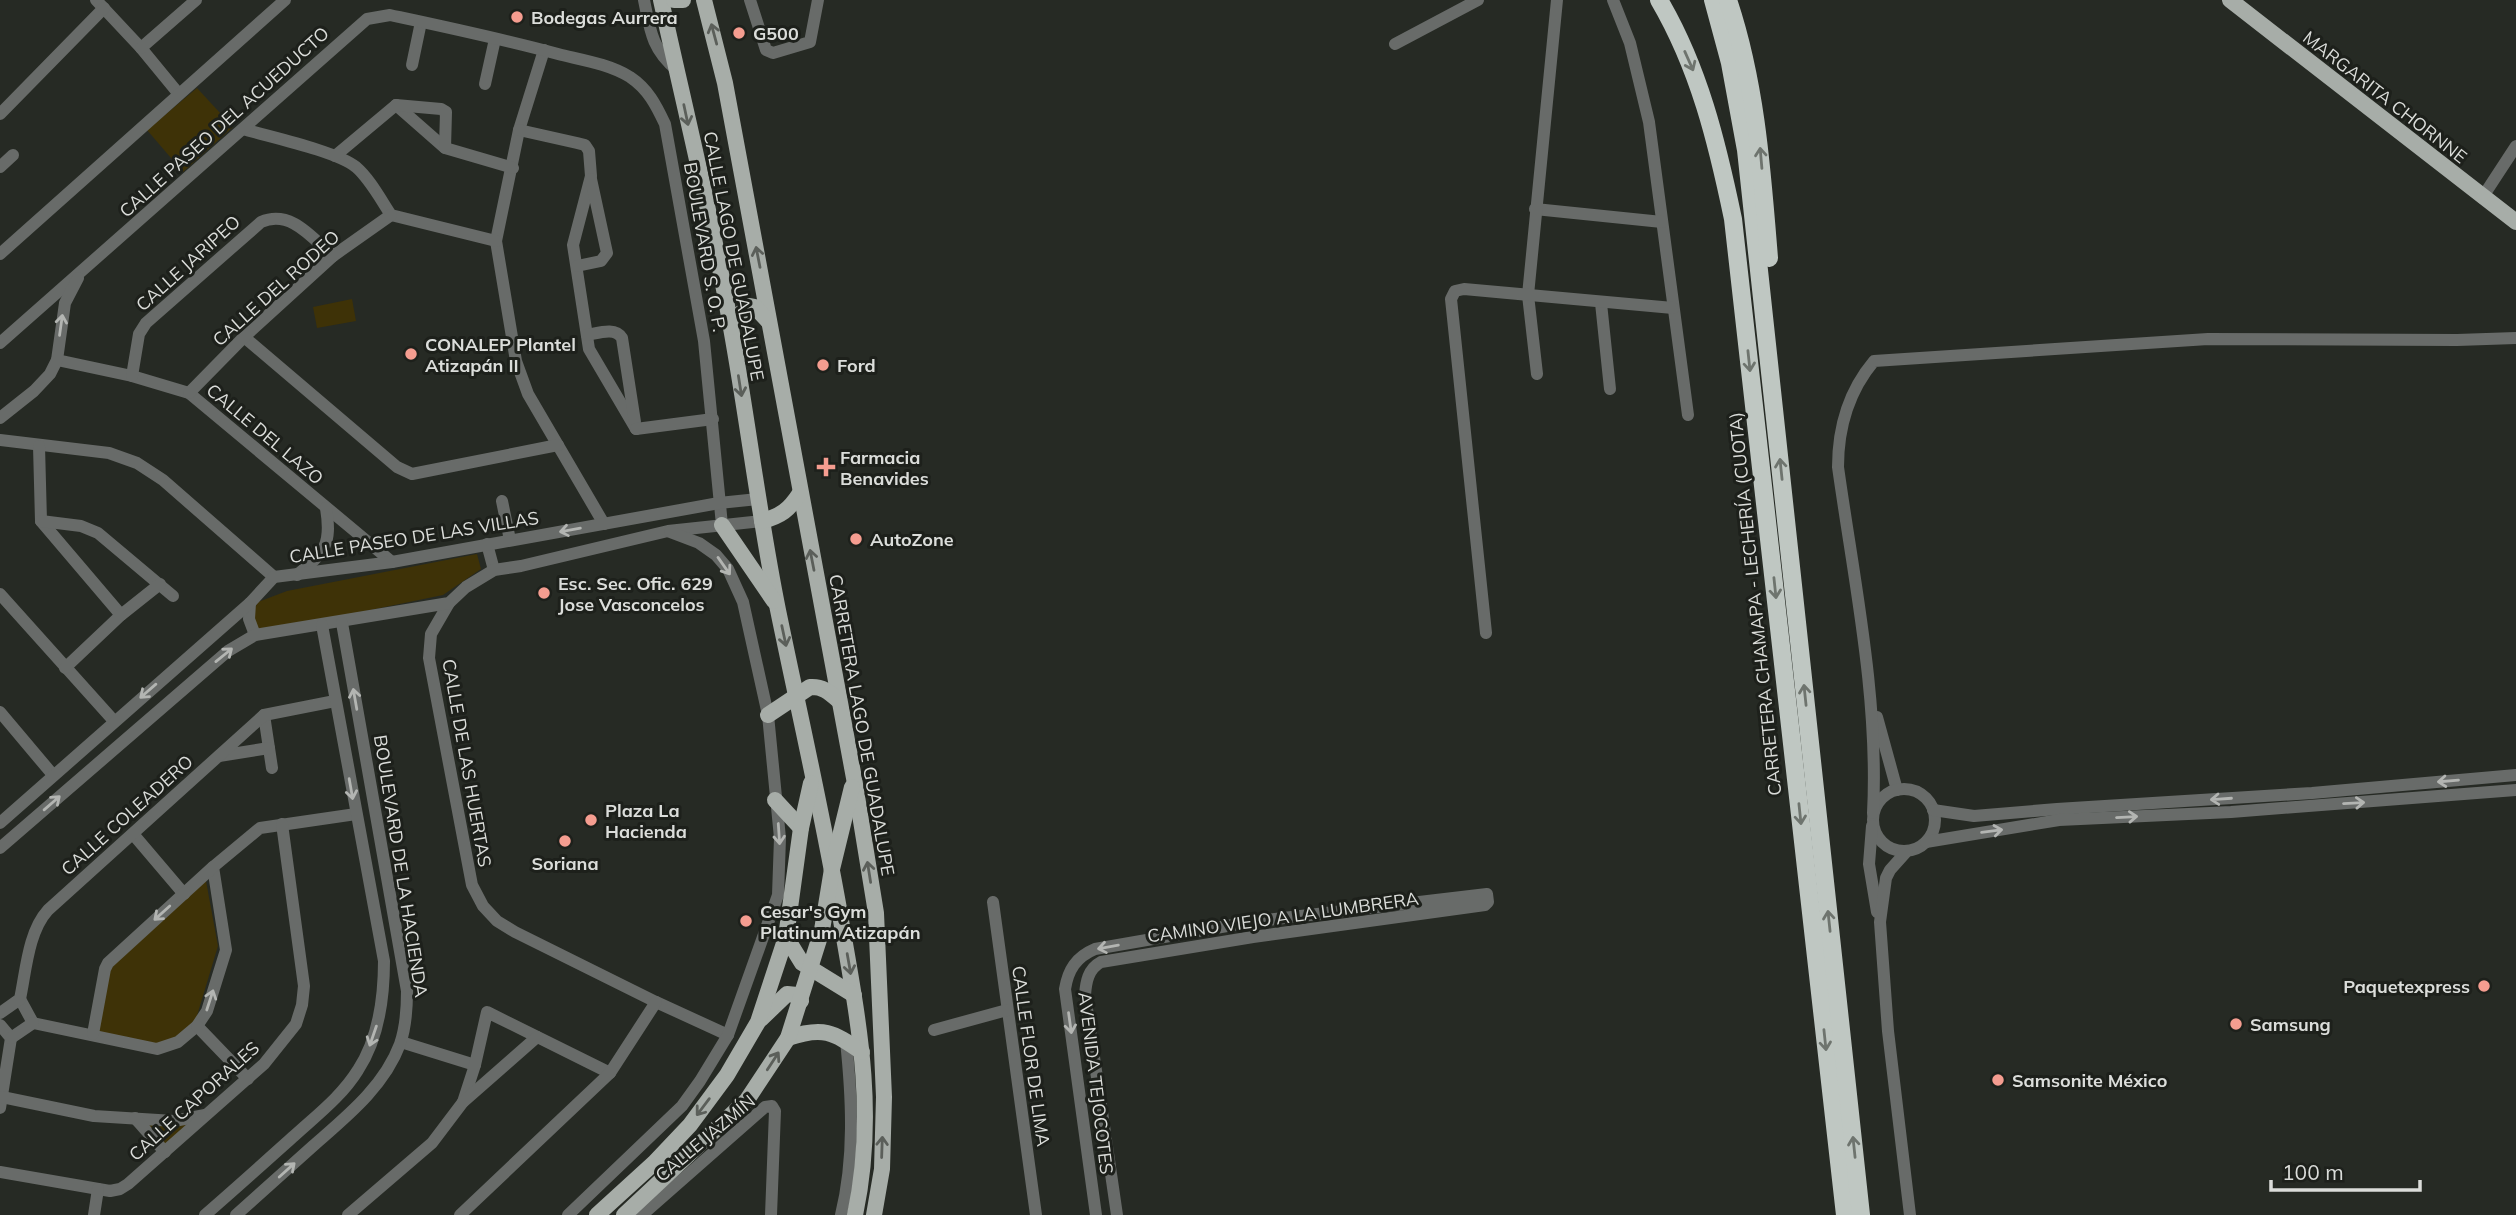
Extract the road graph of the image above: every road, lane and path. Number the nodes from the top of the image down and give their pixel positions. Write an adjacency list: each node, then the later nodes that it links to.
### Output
1 (196, 0): 21 (street)
2 (285, 0): 26 (street)
3 (644, 0): 24 (street)
4 (662, 0): 24 (main road, CALLE LAGO DE GUADALUPE)
5 (674, 0): 6 (main road)
6 (683, 0)
7 (704, 0): 51 (main road, CALLE LAGO DE GUADALUPE, one-way to 7)
8 (750, 0): 9 (street)
9 (818, 0)
10 (1478, 0): 20 (street)
11 (1557, 0): 39 (street)
12 (1613, 0): 41 (street)
13 (1659, 0): 185 (highway, CARRETERA CHAMAPA - LECHERÍA (CUOTA), one-way to 185)
14 (1713, 0): 62 (highway)
15 (1728, 0): 62 (highway, one-way to 15)
16 (2230, 0): 38 (main road, MARGARITA CHORNNE)
17 (100, 4): 21 (street); 28 (street)
18 (421, 22): 19 (street, CALLE PASEO DEL ACUEDUCTO); 23 (street); 29 (street, CALLE PASEO DEL ACUEDUCTO)
19 (495, 39): 22 (street, CALLE PASEO DEL ACUEDUCTO); 25 (street)
20 (1395, 44)
21 (141, 48): 26 (street)
22 (544, 50): 30 (street); 65 (street, BOULEVARD S. O. P.)
23 (412, 65)
24 (677, 70): 52 (main road, CALLE LAGO DE GUADALUPE, one-way to 52)
25 (485, 84)
26 (178, 93): 44 (street)
27 (396, 106): 32 (street); 32 (street); 34 (street)
28 (0, 114)
29 (243, 130): 34 (street); 47 (street, CALLE PASEO DEL ACUEDUCTO)
30 (519, 130): 36 (street); 37 (street)
31 (2516, 146): 38 (street)
32 (444, 148): 36 (street)
33 (13, 155): 35 (street)
34 (335, 156): 40 (street)
35 (0, 167)
36 (513, 168): 43 (street)
37 (591, 176): 46 (street); 46 (street)
38 (2482, 198): 42 (main road, MARGARITA CHORNNE)
39 (1535, 209): 41 (street); 48 (street)
40 (391, 215): 43 (street); 45 (street, CALLE DEL RODEO)
41 (1662, 222): 50 (street)
42 (2516, 222)
43 (496, 241): 68 (street)
44 (0, 254)
45 (333, 256): 54 (street, CALLE DEL RODEO); 59 (street, CALLE JARIPEO)
46 (577, 266): 53 (street)
47 (82, 271): 56 (street, CALLE PASEO DEL ACUEDUCTO); 57 (street, one-way to 47)
48 (1528, 295): 49 (street); 58 (street); 96 (street)
49 (1601, 303): 50 (street); 60 (street)
50 (1673, 308): 63 (street)
51 (770, 324): 52 (main road); 70 (main road, CALLE LAGO DE GUADALUPE)
52 (731, 327): 71 (main road, CALLE LAGO DE GUADALUPE, one-way to 71)
53 (587, 335): 66 (street); 66 (street)
54 (244, 337): 61 (street, CALLE DEL RODEO); 68 (street)
55 (2516, 338): 99 (street)
56 (0, 343)
57 (57, 360): 59 (street, CALLE DEL LAZO); 64 (street)
58 (1537, 374)
59 (132, 376): 61 (street, CALLE DEL LAZO)
60 (1610, 389)
61 (189, 393): 74 (street, CALLE DEL LAZO)
62 (1773, 397): 186 (highway, one-way to 62)
63 (1688, 415)
64 (0, 418)
65 (713, 419): 66 (street); 73 (street, BOULEVARD S. O. P.)
66 (636, 429)
67 (0, 440): 69 (street)
68 (558, 445): 78 (street)
69 (39, 446): 76 (street); 86 (street)
70 (800, 493): 77 (main road); 101 (main road, CARRETERA LAGO DE GUADALUPE, one-way to 70)
71 (758, 499): 73 (street, CALLE PASEO DE LAS VILLAS); 77 (main road, CALLE LAGO DE GUADALUPE)
72 (502, 501): 81 (street)
73 (719, 503): 75 (street, CALLE PASEO DE LAS VILLAS); 79 (street, BOULEVARD S. O. P.)
74 (326, 508): 83 (street, CALLE DEL LAZO); 85 (street)
75 (664, 513): 78 (street, CALLE PASEO DE LAS VILLAS); 80 (street)
76 (41, 521): 87 (street); 93 (street)
77 (761, 521): 79 (street); 92 (main road)
78 (604, 524): 81 (street, CALLE PASEO DE LAS VILLAS, one-way to 81)
79 (722, 526): 80 (street); 92 (main road)
80 (667, 531): 84 (street); 104 (street, one-way to 104)
81 (510, 540): 82 (street, CALLE PASEO DE LAS VILLAS)
82 (487, 544): 83 (street, CALLE PASEO DE LAS VILLAS); 84 (street)
83 (392, 562): 85 (street, CALLE PASEO DE LAS VILLAS)
84 (494, 570): 91 (street)
85 (298, 575): 86 (street, CALLE PASEO DE LAS VILLAS)
86 (274, 577): 90 (street, CALLE PASEO DE LAS VILLAS)
87 (159, 584): 89 (street); 93 (street)
88 (0, 594): 98 (street)
89 (173, 596)
90 (250, 603): 97 (street); 106 (street, CALLE PASEO DE LAS VILLAS, one-way to 106)
91 (449, 603): 94 (street); 141 (street, CALLE DE LAS HUERTAS)
92 (778, 606): 100 (main road, one-way to 100)
93 (121, 615): 98 (street)
94 (342, 623): 95 (street); 137 (street, BOULEVARD DE LA HACIENDA, one-way to 94)
95 (322, 625): 97 (street); 102 (street, BOULEVARD DE LA HACIENDA)
96 (1486, 633)
97 (255, 635): 125 (street, one-way to 97)
98 (65, 668): 106 (street)
99 (1870, 693): 114 (street); 119 (street)
100 (796, 696): 101 (main road); 104 (main road); 112 (main road)
101 (838, 700): 113 (main road, CARRETERA LAGO DE GUADALUPE)
102 (335, 701): 103 (street); 118 (street, BOULEVARD DE LA HACIENDA, one-way to 118)
103 (264, 715): 107 (street); 108 (street, CALLE COLEADERO)
104 (768, 715): 116 (street)
105 (2, 720): 110 (street)
106 (114, 721): 110 (street, CALLE PASEO DE LAS VILLAS)
107 (269, 748): 108 (street); 109 (street)
108 (219, 756): 123 (street, CALLE COLEADERO)
109 (272, 768)
110 (53, 775): 120 (street, CALLE PASEO DE LAS VILLAS)
111 (2516, 775): 117 (street, one-way to 117)
112 (813, 776): 122 (main road); 128 (main road)
113 (854, 778): 128 (main road); 181 (main road, CARRETERA LAGO DE GUADALUPE, one-way to 113)
114 (1897, 790): 117 (street); 119 (street)
115 (2516, 790): 124 (street, one-way to 115)
116 (775, 800): 122 (main road); 150 (street, one-way to 150)
117 (1933, 810): 124 (street)
118 (352, 815): 121 (street); 136 (street, BOULEVARD DE LA HACIENDA)
119 (1873, 818): 126 (street); 131 (street)
120 (0, 823)
121 (282, 824): 127 (street); 160 (street, CALLE CAPORALES)
122 (801, 828): 132 (main road)
123 (132, 834): 129 (street); 139 (street, CALLE COLEADERO)
124 (1926, 842): 126 (street)
125 (0, 848)
126 (1907, 851): 131 (street)
127 (213, 867): 129 (street); 147 (street, one-way to 127)
128 (832, 869): 134 (main road); 138 (main road, one-way to 138)
129 (184, 894): 149 (street, one-way to 149)
130 (993, 902): 142 (street, CALLE FLOR DE LIMA)
131 (1880, 922): 187 (street)
132 (786, 937): 134 (main road); 144 (main road)
133 (1079, 959): 135 (street, CAMINO VIEJO A LA LUMBRERA, one-way to 133); 183 (street, AVENIDA TEJOCOTES, one-way to 183)
134 (810, 969): 138 (main road); 140 (main road)
135 (1089, 974): 184 (street, AVENIDA TEJOCOTES)
136 (384, 990): 137 (street); 158 (street, BOULEVARD DE LA HACIENDA, one-way to 158)
137 (408, 991): 155 (street, BOULEVARD DE LA HACIENDA)
138 (854, 995): 156 (main road)
139 (20, 999): 143 (street); 145 (street)
140 (801, 1001): 144 (main road); 153 (main road)
141 (656, 1002): 150 (street, CALLE DE LAS HUERTAS); 159 (street)
142 (1007, 1010): 148 (street); 182 (street, CALLE FLOR DE LIMA)
143 (0, 1013)
144 (758, 1022): 175 (main road, one-way to 175)
145 (33, 1023): 149 (street); 152 (street)
146 (0, 1025): 152 (street)
147 (197, 1026): 149 (street); 160 (street)
148 (934, 1030)
149 (93, 1034)
150 (728, 1035): 174 (street)
151 (537, 1037): 157 (street); 159 (street); 162 (street)
152 (11, 1038): 163 (street)
153 (788, 1038): 154 (main road); 176 (main road, one-way to 153)
154 (846, 1041): 156 (main road); 179 (street)
155 (401, 1042): 157 (street); 161 (street, BOULEVARD DE LA HACIENDA)
156 (862, 1052): 180 (main road)
157 (475, 1065): 162 (street)
158 (359, 1070): 161 (street); 170 (street, BOULEVARD DE LA HACIENDA)
159 (610, 1073): 173 (street)
160 (247, 1079): 164 (street, CALLE CAPORALES)
161 (378, 1082): 171 (street, BOULEVARD DE LA HACIENDA, one-way to 161)
162 (463, 1102): 172 (street)
163 (1, 1103): 165 (street)
164 (206, 1115): 165 (street); 166 (street, CALLE CAPORALES)
165 (135, 1118): 166 (street)
166 (165, 1152): 168 (street, CALLE CAPORALES)
167 (0, 1172): 168 (street)
168 (98, 1189): 169 (street)
169 (94, 1215)
170 (205, 1215)
171 (236, 1215)
172 (348, 1215)
173 (460, 1215)
174 (568, 1215)
175 (597, 1215)
176 (624, 1215)
177 (642, 1215): 178 (street, CALLE JAZMÍN)
178 (771, 1215)
179 (841, 1215)
180 (855, 1215)
181 (874, 1215)
182 (1036, 1215)
183 (1096, 1215)
184 (1118, 1215)
185 (1845, 1215)
186 (1861, 1215)
187 (1910, 1215)

